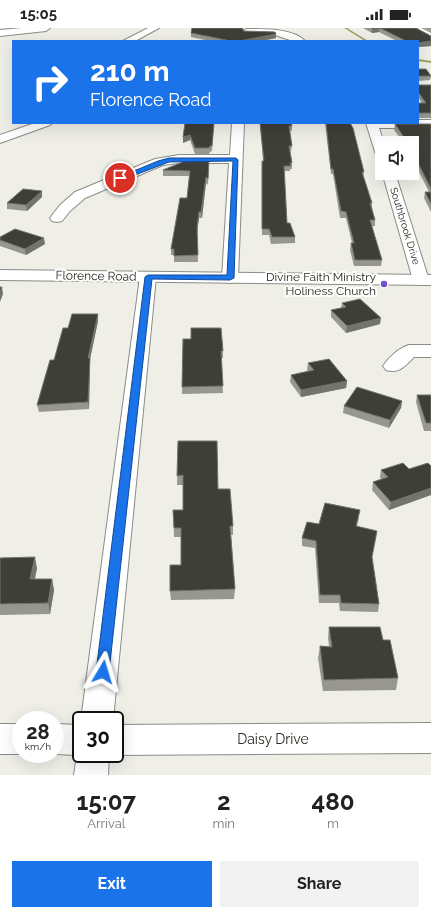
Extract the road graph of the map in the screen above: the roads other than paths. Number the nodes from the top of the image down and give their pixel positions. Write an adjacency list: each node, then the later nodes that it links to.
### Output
1 (46, 28): 5 (street)
2 (152, 28): 7 (street)
3 (414, 28): 6 (street)
4 (247, 32): 8 (street)
5 (0, 33)
6 (431, 36)
7 (130, 40)
8 (299, 40)
9 (43, 124): 15 (street)
10 (238, 124): 16 (street)
11 (372, 124): 14 (street)
12 (419, 124): 13 (street)
13 (431, 124)
14 (376, 136)
15 (0, 139)
16 (236, 160): 18 (street); 21 (street)
17 (390, 180): 22 (street, Southbrook Drive)
18 (57, 218)
19 (0, 275): 20 (street, Florence Road)
20 (148, 277): 21 (street, Florence Road); 25 (street)
21 (230, 278): 22 (street, Florence Road)
22 (426, 280)
23 (431, 351): 24 (street)
24 (393, 366)
25 (98, 711)
26 (431, 738): 29 (street, Daisy Drive)
27 (0, 739): 28 (street)
28 (12, 739)
29 (124, 740)
30 (92, 763): 31 (street)
31 (91, 775)

